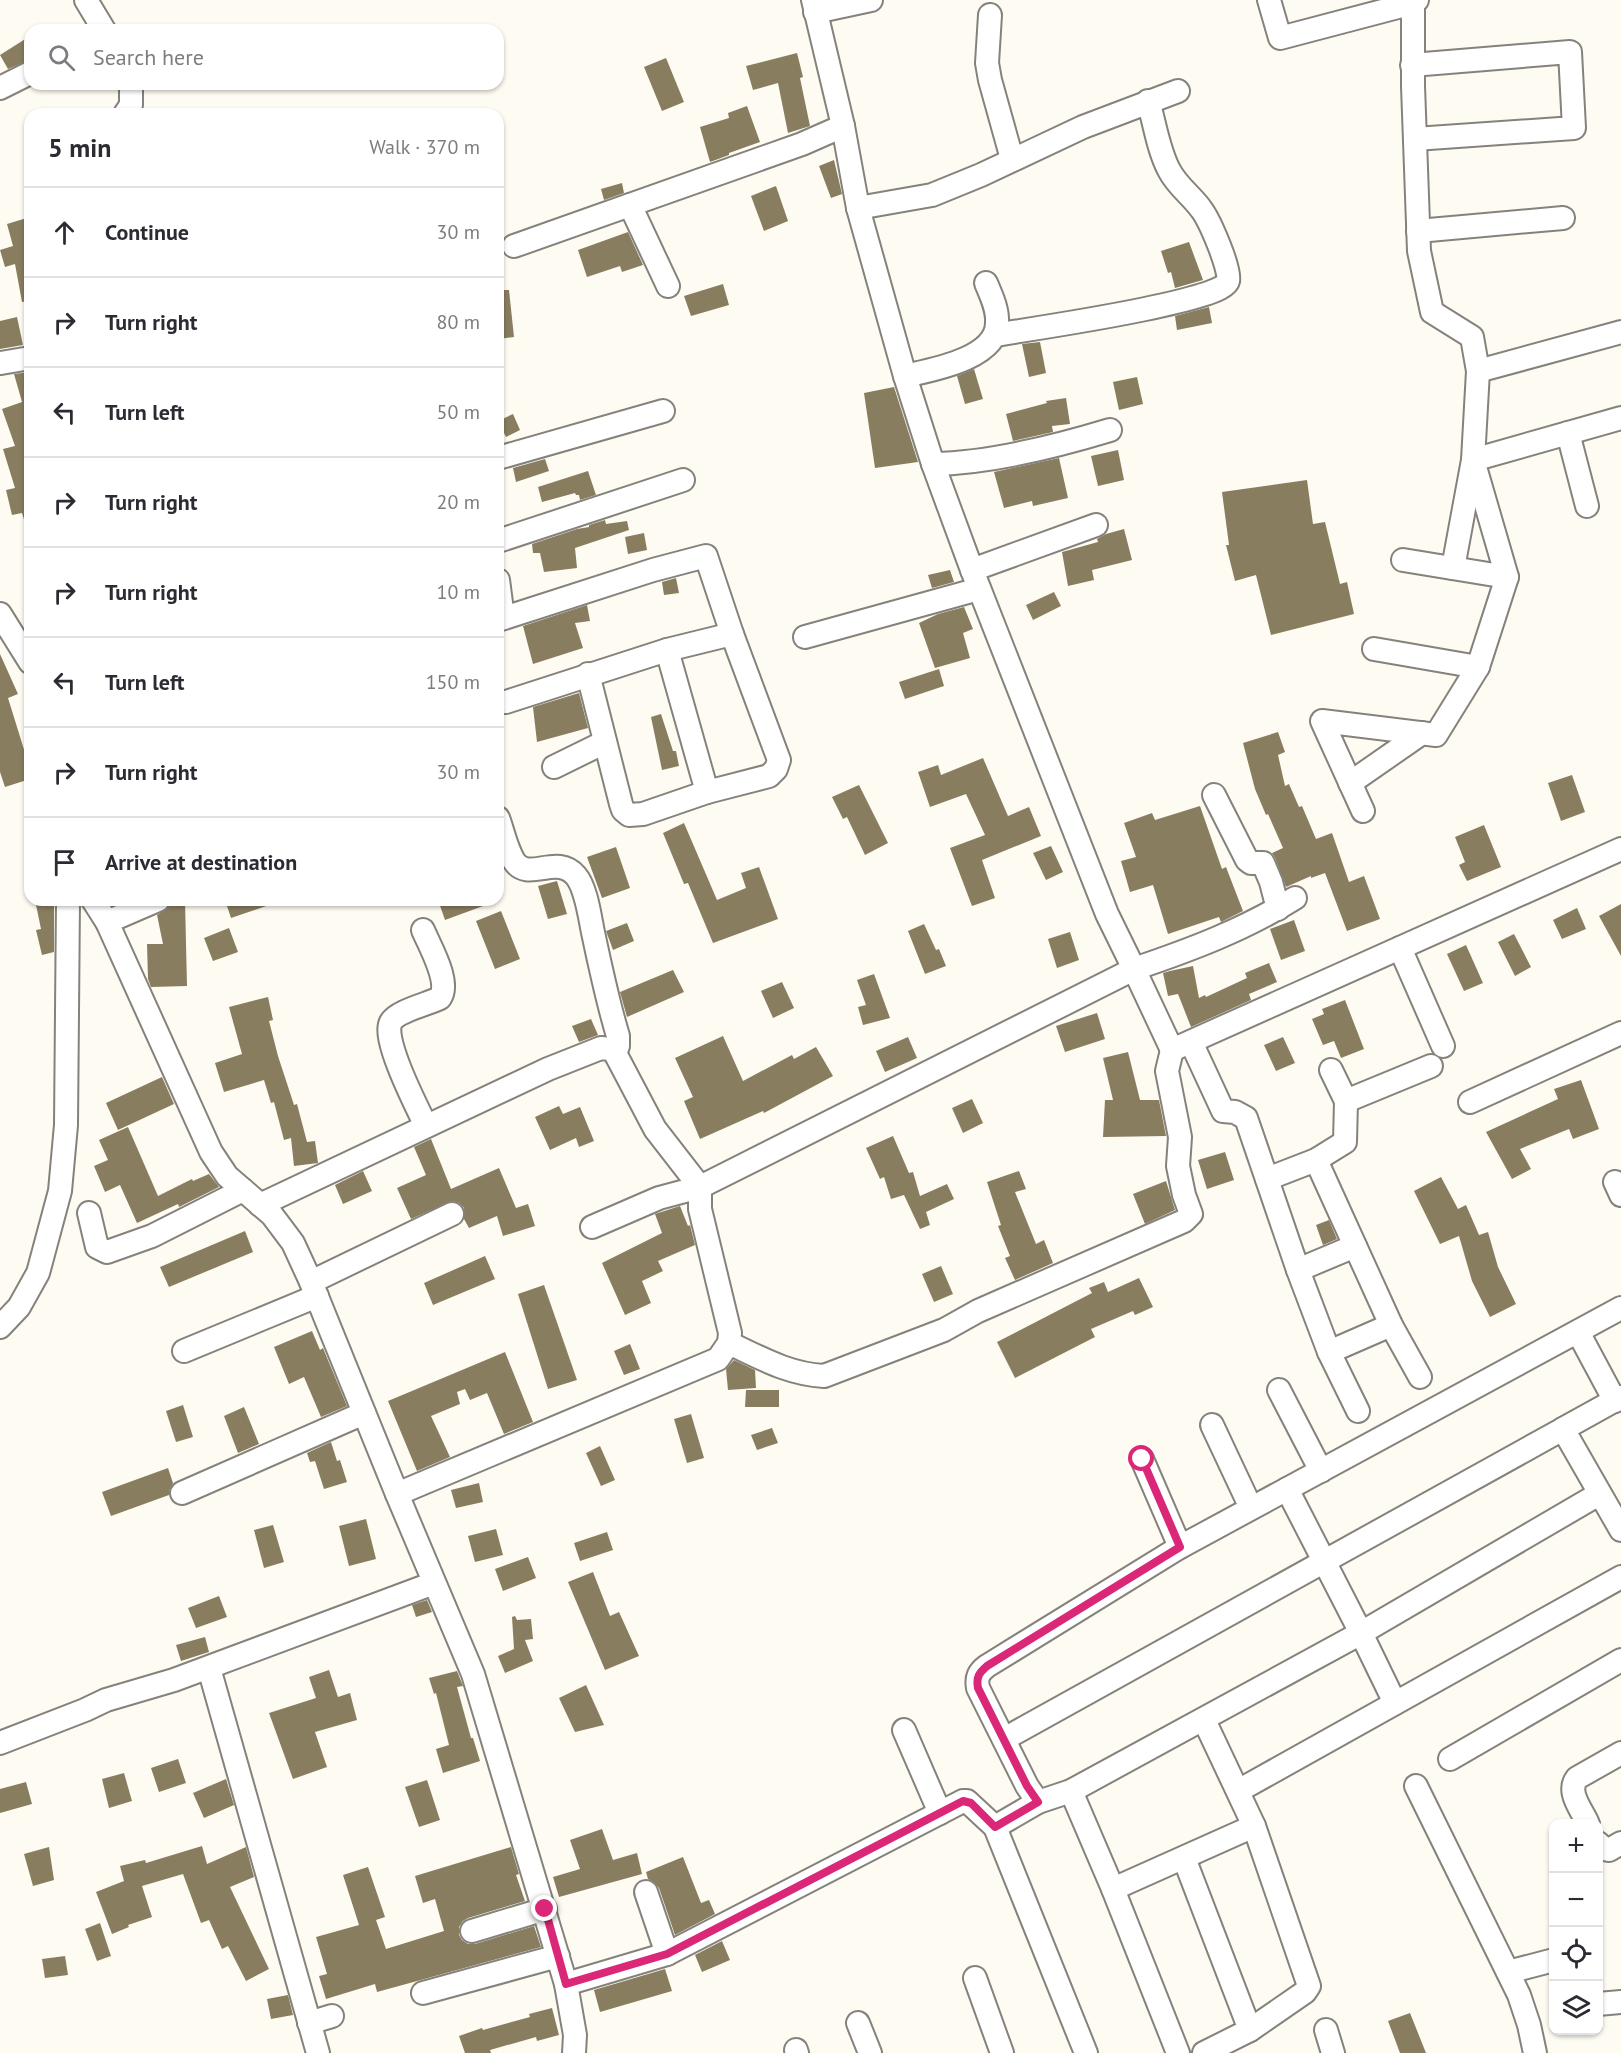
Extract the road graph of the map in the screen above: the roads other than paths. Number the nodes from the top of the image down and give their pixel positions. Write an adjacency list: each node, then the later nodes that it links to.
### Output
1 (86, 0): 7 (street)
2 (871, 0): 5 (street)
3 (1269, 0): 4 (street)
4 (1415, 2): 8 (street)
5 (814, 6): 15 (street)
6 (990, 15): 17 (street)
7 (100, 24)
8 (1412, 65): 16 (street); 16 (street)
9 (24, 76): 10 (street)
10 (0, 88)
11 (131, 90): 14 (street)
12 (1178, 91): 13 (street)
13 (1148, 101): 17 (street); 26 (street)
14 (129, 108)
15 (843, 126): 18 (street); 19 (street)
16 (1414, 139): 21 (street)
17 (1012, 159): 19 (street)
18 (630, 205): 22 (street); 24 (street)
19 (858, 208): 30 (street)
20 (1563, 218): 21 (street)
21 (1418, 231): 29 (street)
22 (514, 246)
23 (986, 283): 26 (street)
24 (668, 286)
25 (1621, 332): 29 (street)
26 (995, 335): 30 (street)
27 (24, 359): 28 (street)
28 (1, 363)
29 (1478, 371): 36 (street)
30 (905, 376): 37 (street)
31 (663, 411): 35 (street)
32 (1621, 418): 34 (street)
33 (1110, 430): 37 (street)
34 (1568, 433): 36 (street); 39 (street)
35 (504, 456)
36 (1473, 460): 43 (street); 44 (street)
37 (933, 464): 45 (street)
38 (683, 480): 41 (street)
39 (1587, 506)
40 (1096, 525): 45 (street)
41 (504, 539)
42 (1403, 560): 43 (street)
43 (1453, 568): 44 (street)
44 (1507, 577): 53 (street)
45 (976, 579): 49 (street); 71 (street)
46 (0, 614): 52 (street)
47 (504, 618): 48 (street)
48 (732, 634): 51 (street); 60 (street)
49 (805, 637)
50 (1374, 649): 53 (street)
51 (667, 650): 54 (street); 60 (street)
52 (24, 652)
53 (1478, 668): 56 (street)
54 (588, 674): 55 (street); 57 (street)
55 (504, 702)
56 (1422, 733): 59 (street); 59 (street)
57 (605, 742): 58 (street); 60 (street)
58 (554, 767)
59 (1350, 783): 62 (street)
60 (707, 792)
61 (1214, 795): 71 (street)
62 (1363, 812)
63 (504, 834): 75 (street)
64 (1621, 849): 70 (street)
65 (68, 906): 94 (street)
66 (97, 906): 68 (street)
67 (145, 906): 68 (street)
68 (107, 922): 84 (street)
69 (423, 930): 80 (street)
70 (1400, 948): 73 (street); 74 (street)
71 (1134, 969): 73 (street); 83 (street)
72 (1621, 1033): 79 (street)
73 (1181, 1046): 82 (street); 96 (street)
74 (1443, 1046)
75 (615, 1053): 80 (street); 83 (street)
76 (1431, 1066): 78 (street)
77 (1331, 1070): 78 (street)
78 (1346, 1101): 81 (street)
79 (1470, 1102)
80 (426, 1126): 85 (street)
81 (1316, 1160): 82 (street); 89 (street)
82 (1267, 1179): 90 (street)
83 (700, 1187): 88 (street); 96 (street)
84 (243, 1190): 85 (street); 86 (street)
85 (260, 1205): 91 (street)
86 (89, 1213)
87 (452, 1214): 91 (street)
88 (592, 1227)
89 (1355, 1246): 90 (street); 93 (street)
90 (1298, 1270): 98 (street)
91 (314, 1289): 97 (street); 103 (street)
92 (1621, 1308): 95 (street)
93 (1391, 1325): 98 (street); 99 (street)
94 (0, 1327)
95 (1578, 1332): 101 (street); 107 (street)
96 (729, 1343): 110 (street)
97 (184, 1350)
98 (1329, 1352): 102 (street)
99 (1420, 1377)
100 (1279, 1390): 107 (street)
101 (1618, 1399): 105 (street)
102 (1358, 1411)
103 (364, 1413): 109 (street); 110 (street)
104 (1212, 1425): 112 (street)
105 (1563, 1429): 111 (street); 115 (street)
106 (1142, 1459): 114 (street)
107 (1321, 1471): 108 (street)
108 (1287, 1489): 112 (street); 115 (street)
109 (182, 1492)
110 (397, 1494): 117 (street)
111 (1599, 1494): 113 (street); 118 (street)
112 (1251, 1508): 114 (street)
113 (1621, 1530)
114 (1180, 1547): 124 (street)
115 (1324, 1562): 118 (street); 124 (street)
116 (1621, 1577): 121 (street)
117 (434, 1583): 120 (street); 141 (street)
118 (1361, 1633): 121 (street); 122 (street)
119 (1621, 1660): 127 (street)
120 (209, 1668): 125 (street); 153 (street)
121 (1395, 1703): 130 (street)
122 (1204, 1720): 129 (street); 130 (street)
123 (904, 1731): 132 (street)
124 (1004, 1739): 131 (street)
125 (0, 1743)
126 (1621, 1753): 133 (street)
127 (1450, 1759)
128 (1416, 1786): 146 (street)
129 (1071, 1791): 131 (street); 139 (street)
130 (1238, 1791): 134 (street)
131 (1038, 1802): 135 (street)
132 (940, 1813): 135 (street); 143 (street)
133 (1586, 1819)
134 (1254, 1826): 138 (street); 155 (street)
135 (995, 1827): 161 (street)
136 (1621, 1843): 137 (street)
137 (1603, 1848)
138 (1184, 1858): 139 (street); 155 (street)
139 (1113, 1890): 162 (street)
140 (646, 1892): 143 (street)
141 (545, 1909): 142 (street); 144 (street)
142 (472, 1931)
143 (667, 1954): 148 (street)
144 (558, 1956): 148 (street); 149 (street)
145 (1549, 1961): 146 (street)
146 (1508, 1972): 165 (street)
147 (975, 1978): 160 (street)
148 (566, 1984): 158 (street)
149 (423, 1993)
150 (1621, 2002): 151 (street)
151 (1603, 2004)
152 (332, 2016): 153 (street)
153 (309, 2023): 157 (street)
154 (858, 2023): 159 (street)
155 (1250, 2030): 163 (street)
156 (1326, 2030): 164 (street)
157 (318, 2053)
158 (574, 2053)
159 (870, 2053)
160 (1002, 2053)
161 (1086, 2053)
162 (1178, 2053)
163 (1204, 2053)
164 (1333, 2053)
165 (1535, 2053)

